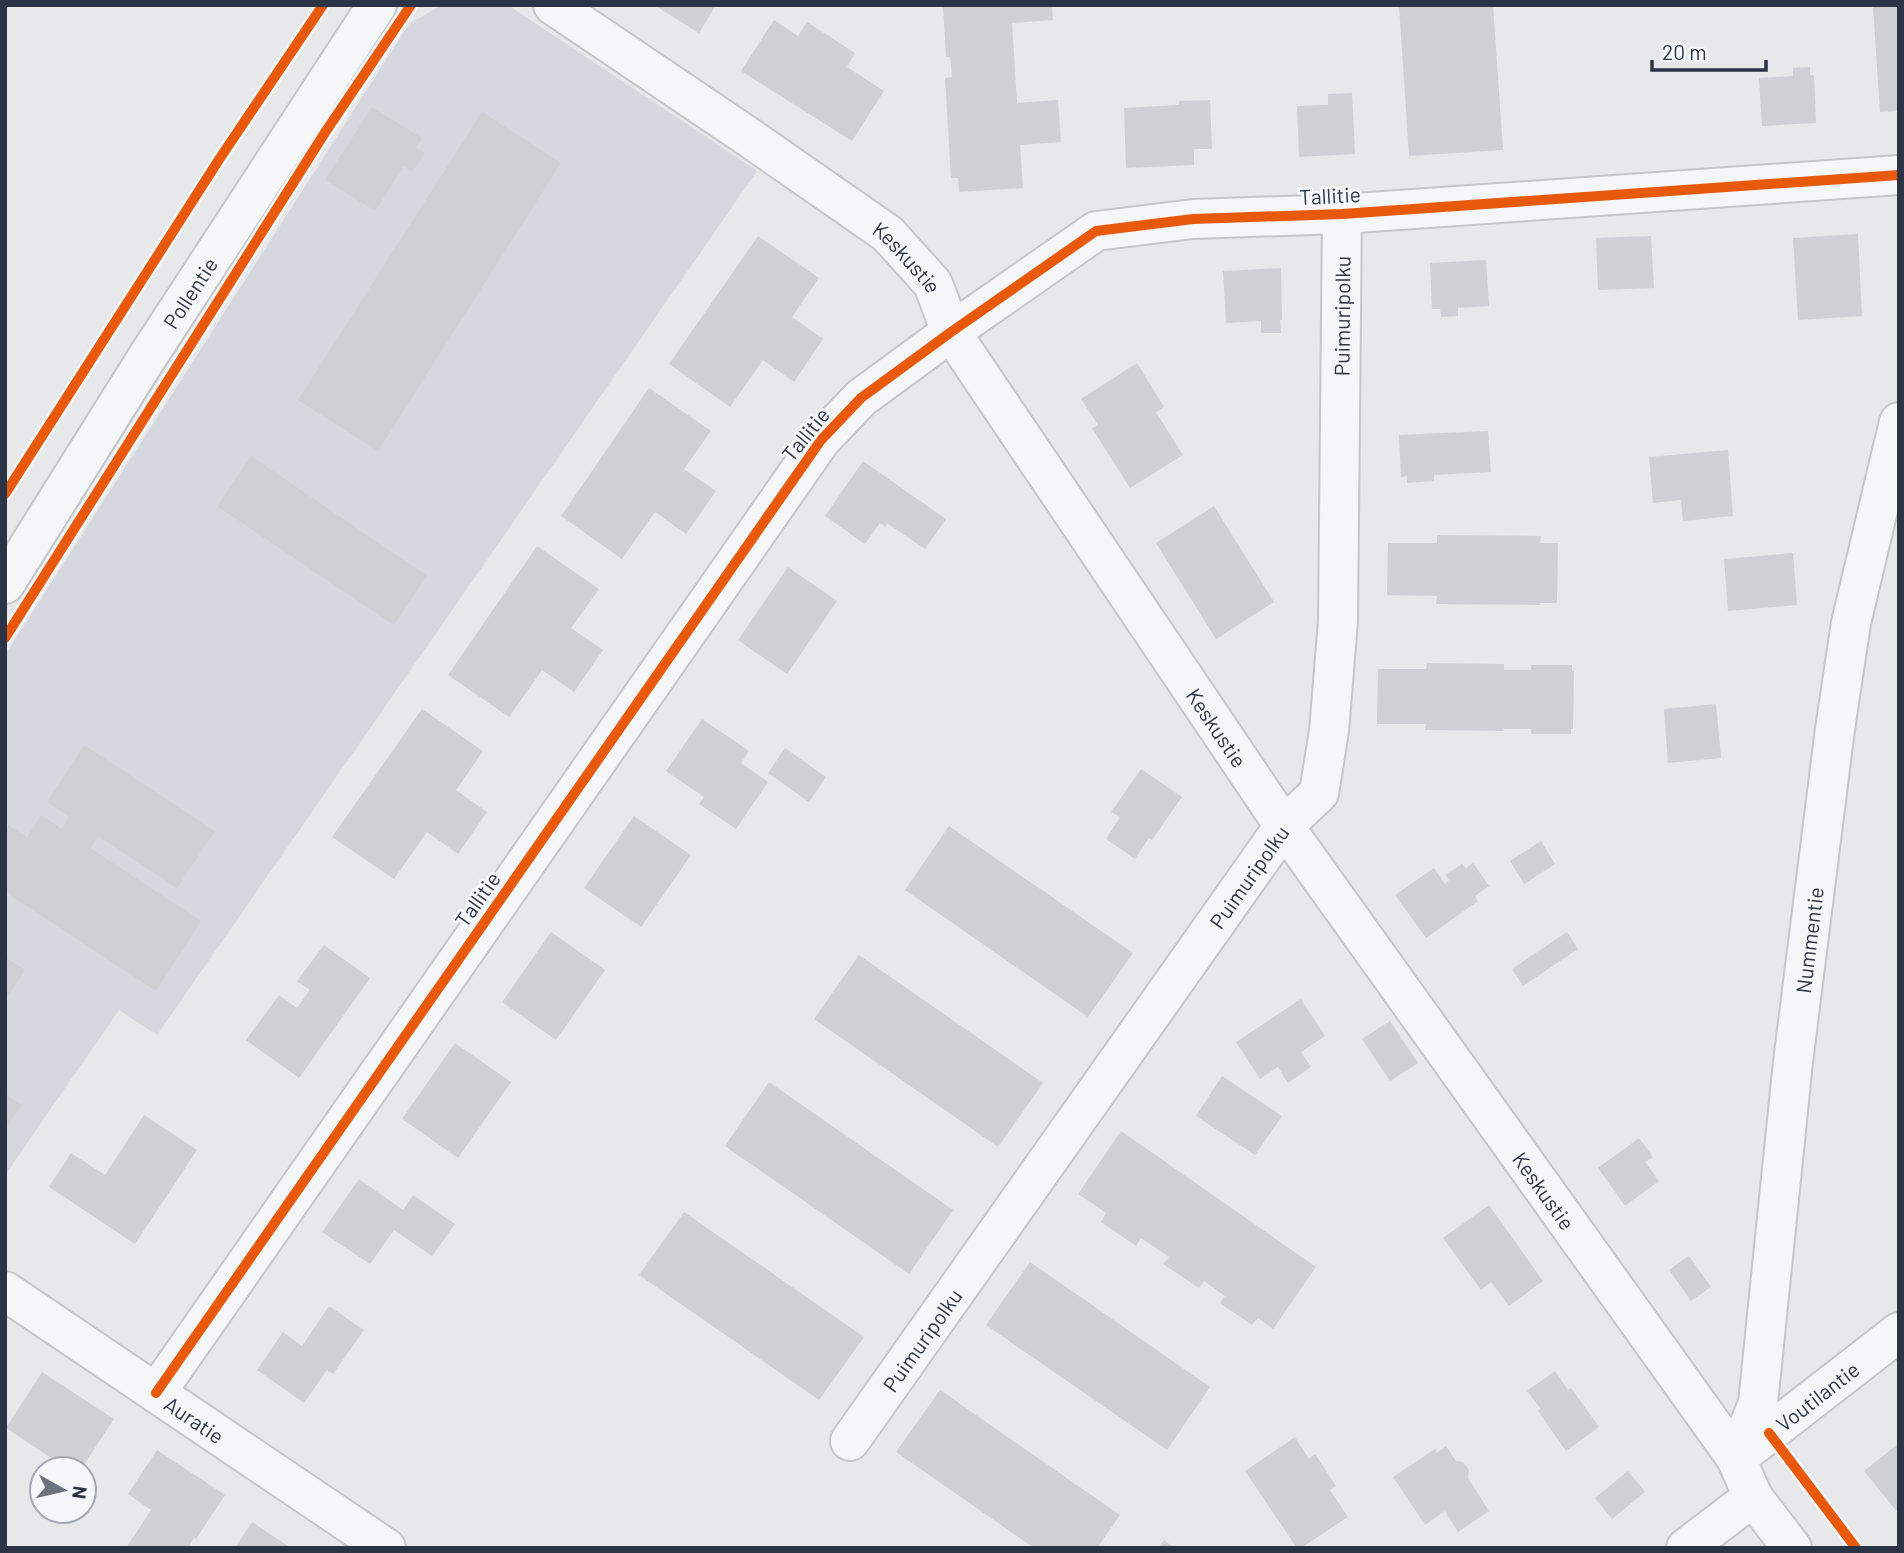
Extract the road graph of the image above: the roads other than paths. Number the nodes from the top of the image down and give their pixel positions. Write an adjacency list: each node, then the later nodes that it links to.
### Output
1 (377, 5): 7 (street, Pollentie)
2 (553, 5): 5 (street, Keskustie)
3 (1899, 175): 4 (street, Tallitie)
4 (1342, 214): 5 (street, Tallitie); 8 (street, Puimuripolku)
5 (951, 332): 8 (street, Keskustie); 11 (street, Tallitie)
6 (1899, 422): 13 (street, Nummentie)
7 (5, 584)
8 (1284, 826): 12 (street, Puimuripolku); 13 (street, Keskustie)
9 (5, 1291): 11 (street, Auratie)
10 (1899, 1332): 13 (street, Voutilantie)
11 (156, 1393): 15 (street, Auratie)
12 (850, 1441)
13 (1736, 1458): 14 (street, Keskustie)
14 (1753, 1497): 16 (street); 17 (street, Keskustie)
15 (386, 1548)
16 (1686, 1548)
17 (1792, 1548)

